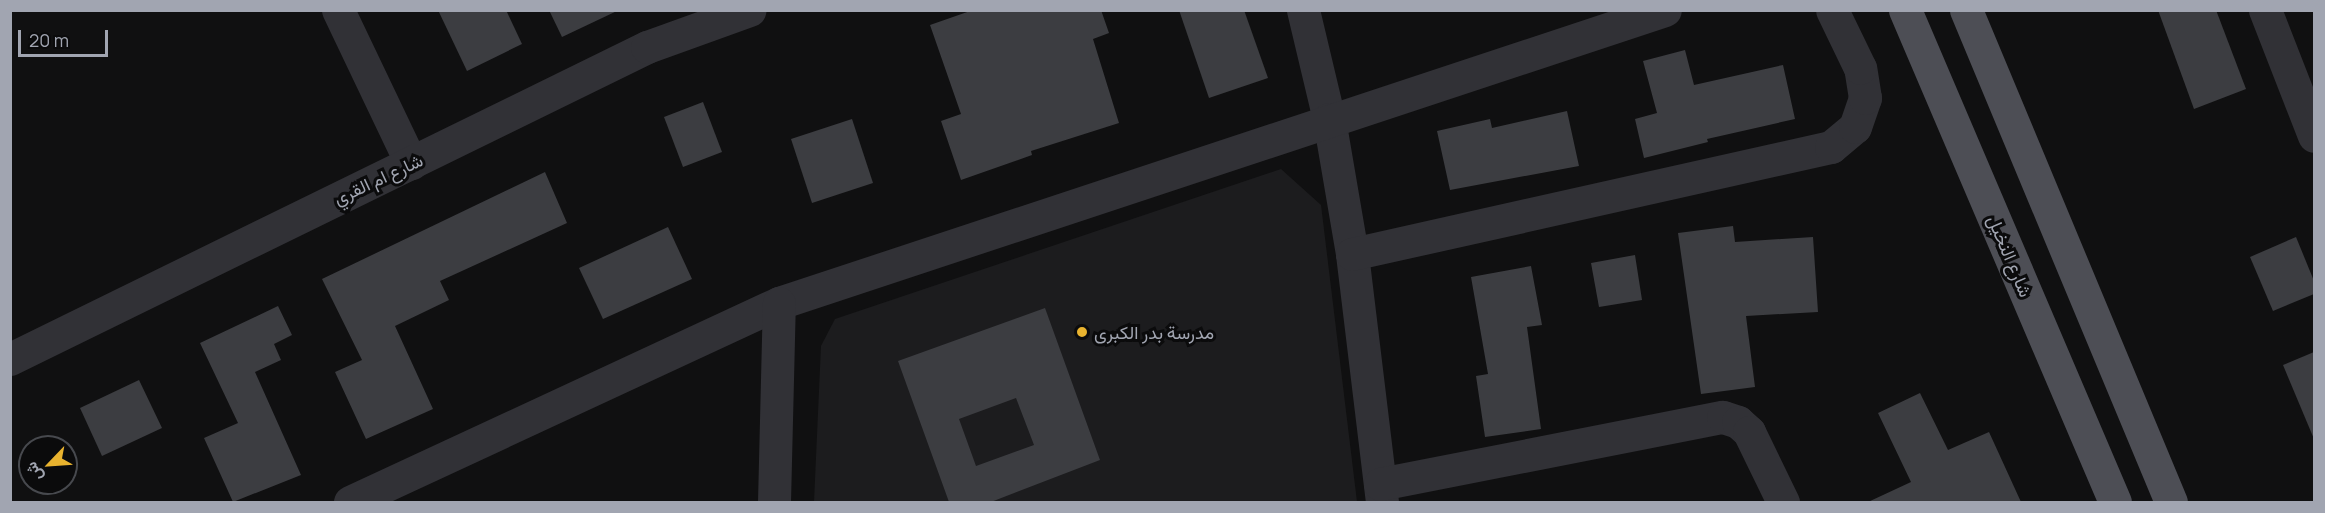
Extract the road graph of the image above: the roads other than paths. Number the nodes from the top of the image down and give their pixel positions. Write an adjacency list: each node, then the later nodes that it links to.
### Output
1 (338, 10): 13 (street)
2 (750, 10): 9 (street, شارع ام القري)
3 (1304, 10): 11 (street)
4 (1665, 10): 11 (street)
5 (1832, 10): 14 (street)
6 (1905, 10): 21 (main road, شارع النخيل)
7 (1966, 10): 22 (main road)
8 (2265, 10): 10 (street)
9 (694, 19): 13 (street, شارع ام القري)
10 (2301, 66): 12 (street)
11 (1329, 119): 14 (street); 15 (street)
12 (2314, 136)
13 (411, 163): 16 (street, شارع ام القري)
14 (1352, 254): 17 (street)
15 (779, 303): 18 (street); 19 (street)
16 (10, 359)
17 (1381, 493): 20 (street)
18 (350, 502)
19 (774, 502)
20 (1783, 502)
21 (2115, 502)
22 (2171, 502)

